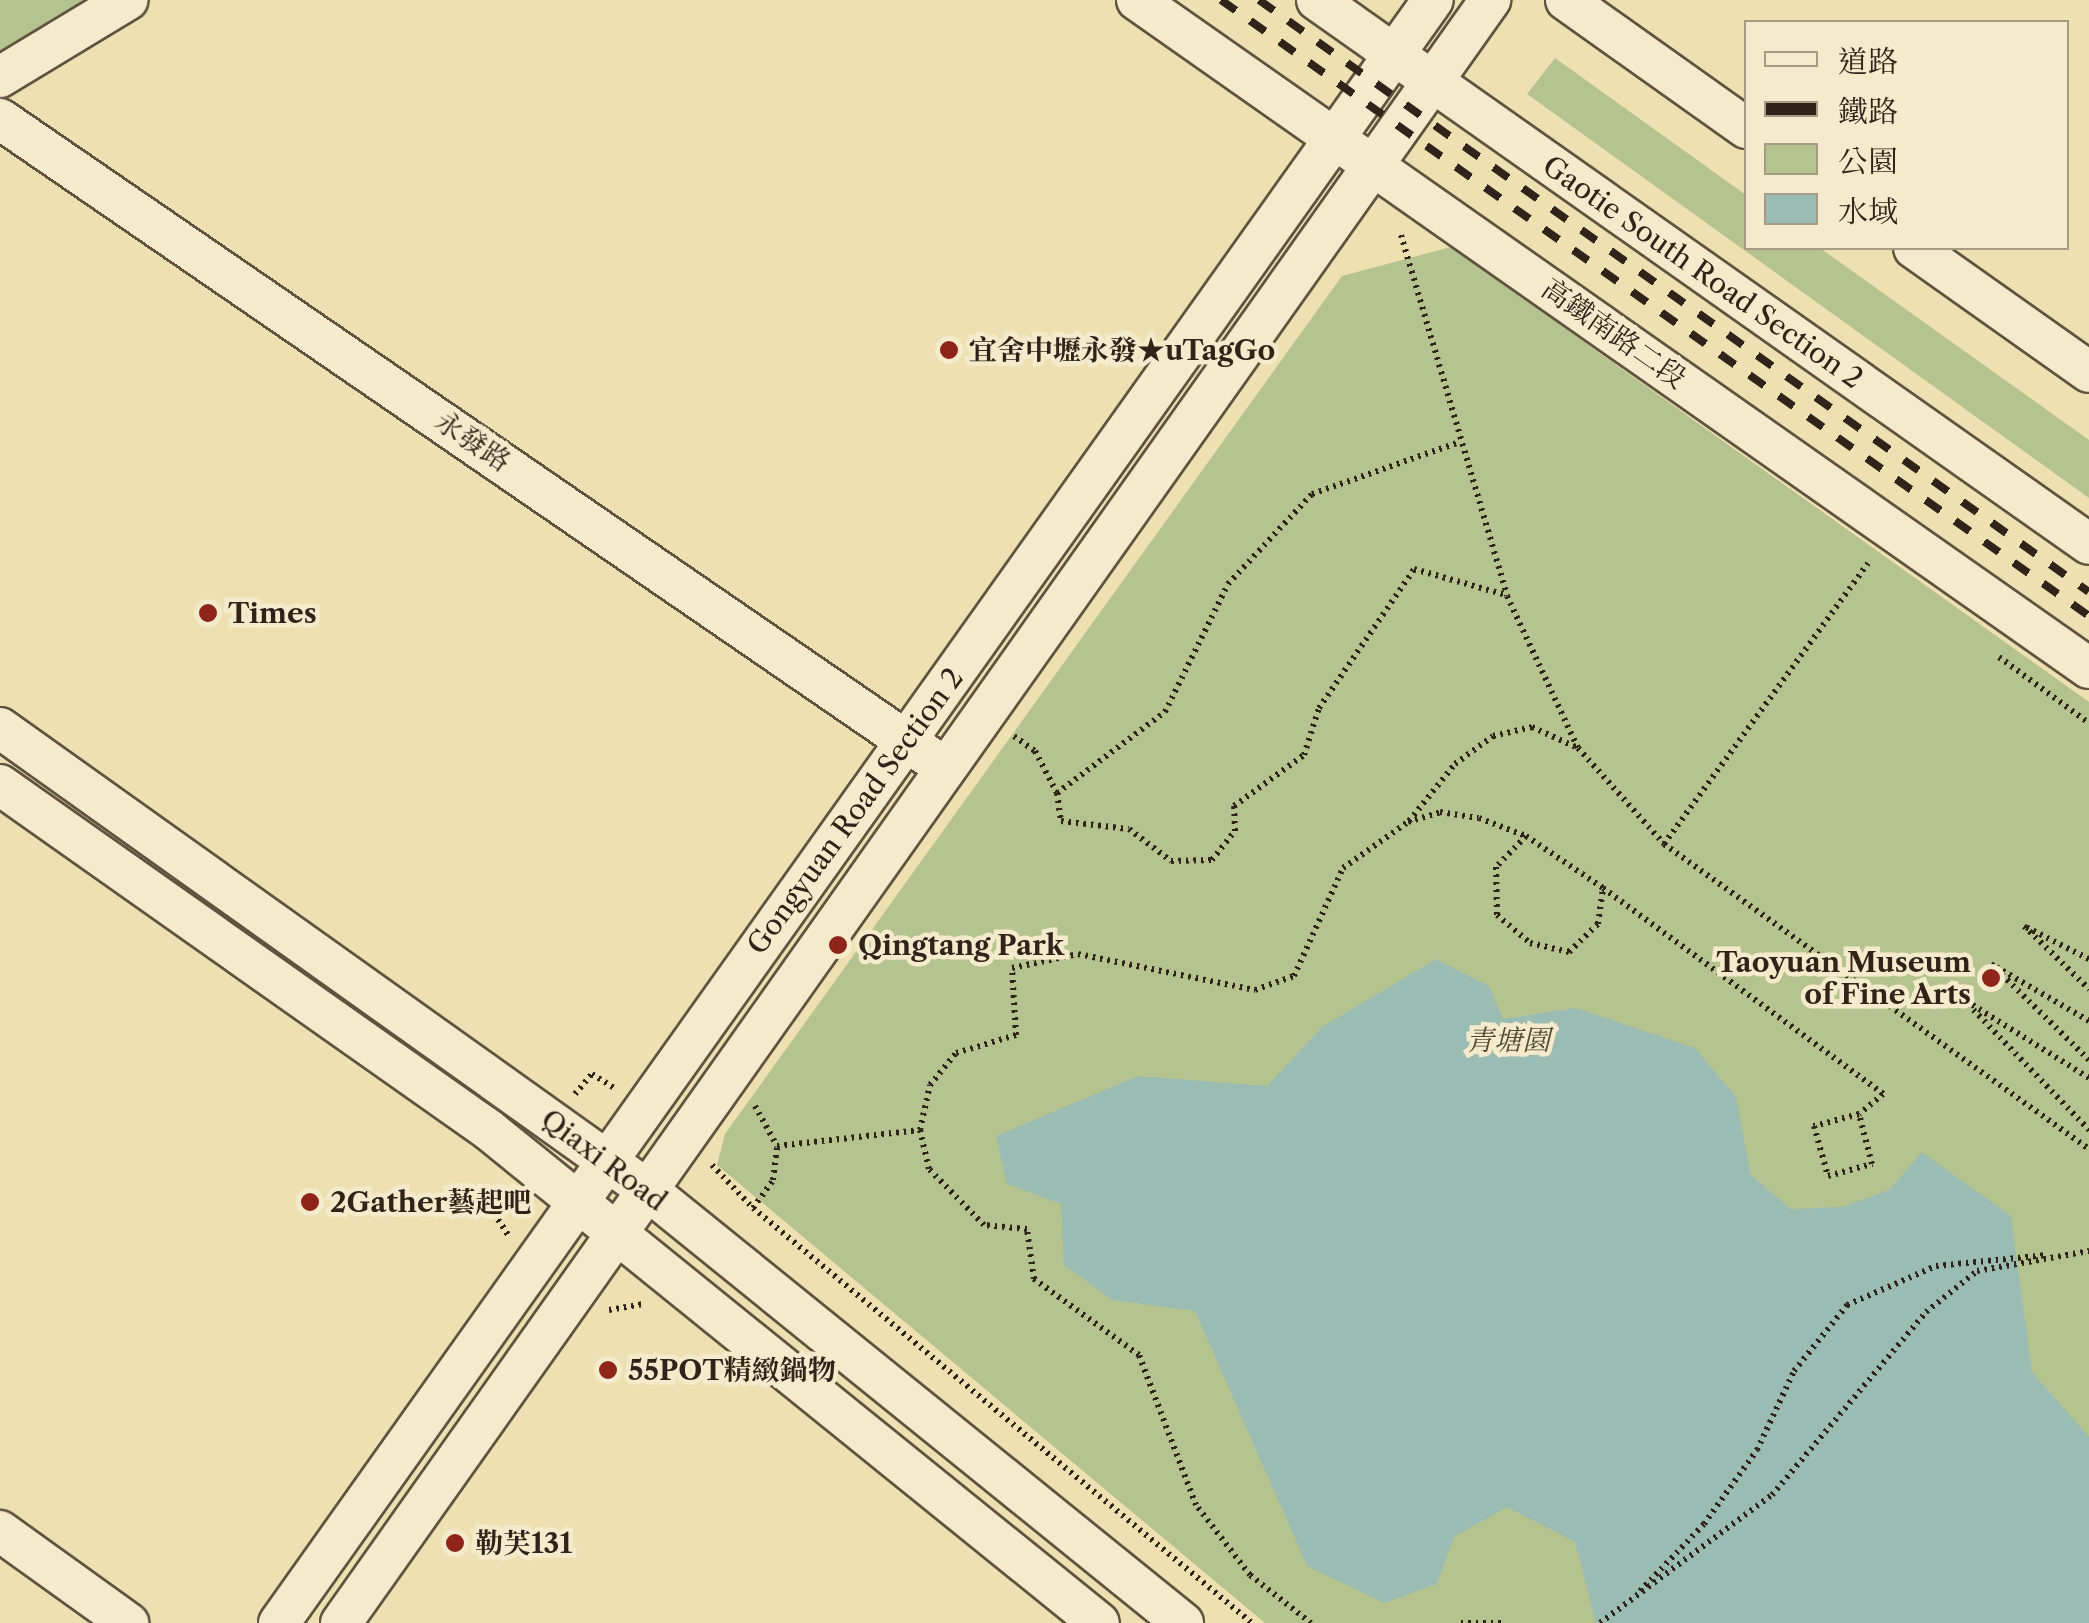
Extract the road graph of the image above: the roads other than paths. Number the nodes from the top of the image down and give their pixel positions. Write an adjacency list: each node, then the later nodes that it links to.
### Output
1 (128, 0): 8 (street)
2 (1138, 0): 12 (street, 高鐵南路二段)
3 (1317, 0): 7 (street, Gaotie South Road Section 2)
4 (1433, 0): 7 (street, Gongyuan Road Section 2)
5 (1490, 0): 9 (street, Gongyuan Road Section 2)
6 (1566, 0): 11 (street)
7 (1393, 54): 9 (street, Gaotie South Road Section 2); 12 (street, Gongyuan Road Section 2)
8 (0, 77)
9 (1432, 80): 13 (street, Gongyuan Road Section 2); 16 (street, Gaotie South Road Section 2)
10 (0, 119): 19 (street, 永發路)
11 (1744, 127)
12 (1333, 138): 13 (street, 高鐵南路二段); 19 (street, Gongyuan Road Section 2)
13 (1371, 164): 17 (street, 高鐵南路二段); 20 (street, Gongyuan Road Section 2)
14 (1917, 250): 15 (street)
15 (2089, 372)
16 (2089, 544)
17 (2089, 668)
18 (0, 728): 22 (street, Qiaxi Road)
19 (908, 738): 20 (street, 永發路); 22 (street, Gongyuan Road Section 2)
20 (941, 768): 23 (street, Gongyuan Road Section 2)
21 (0, 785): 24 (street, Qiaxi Road)
22 (606, 1159): 23 (street, Qiaxi Road); 24 (street, Gongyuan Road Section 2)
23 (645, 1188): 25 (street, Gongyuan Road Section 2); 31 (street, Qiaxi Road)
24 (577, 1203): 25 (street, Qiaxi Road); 28 (street, Gongyuan Road Section 2)
25 (618, 1230): 29 (street, Gongyuan Road Section 2); 30 (street, Qiaxi Road)
26 (0, 1532): 27 (street)
27 (128, 1623)
28 (279, 1623)
29 (341, 1623)
30 (1099, 1623)
31 (1184, 1623)

